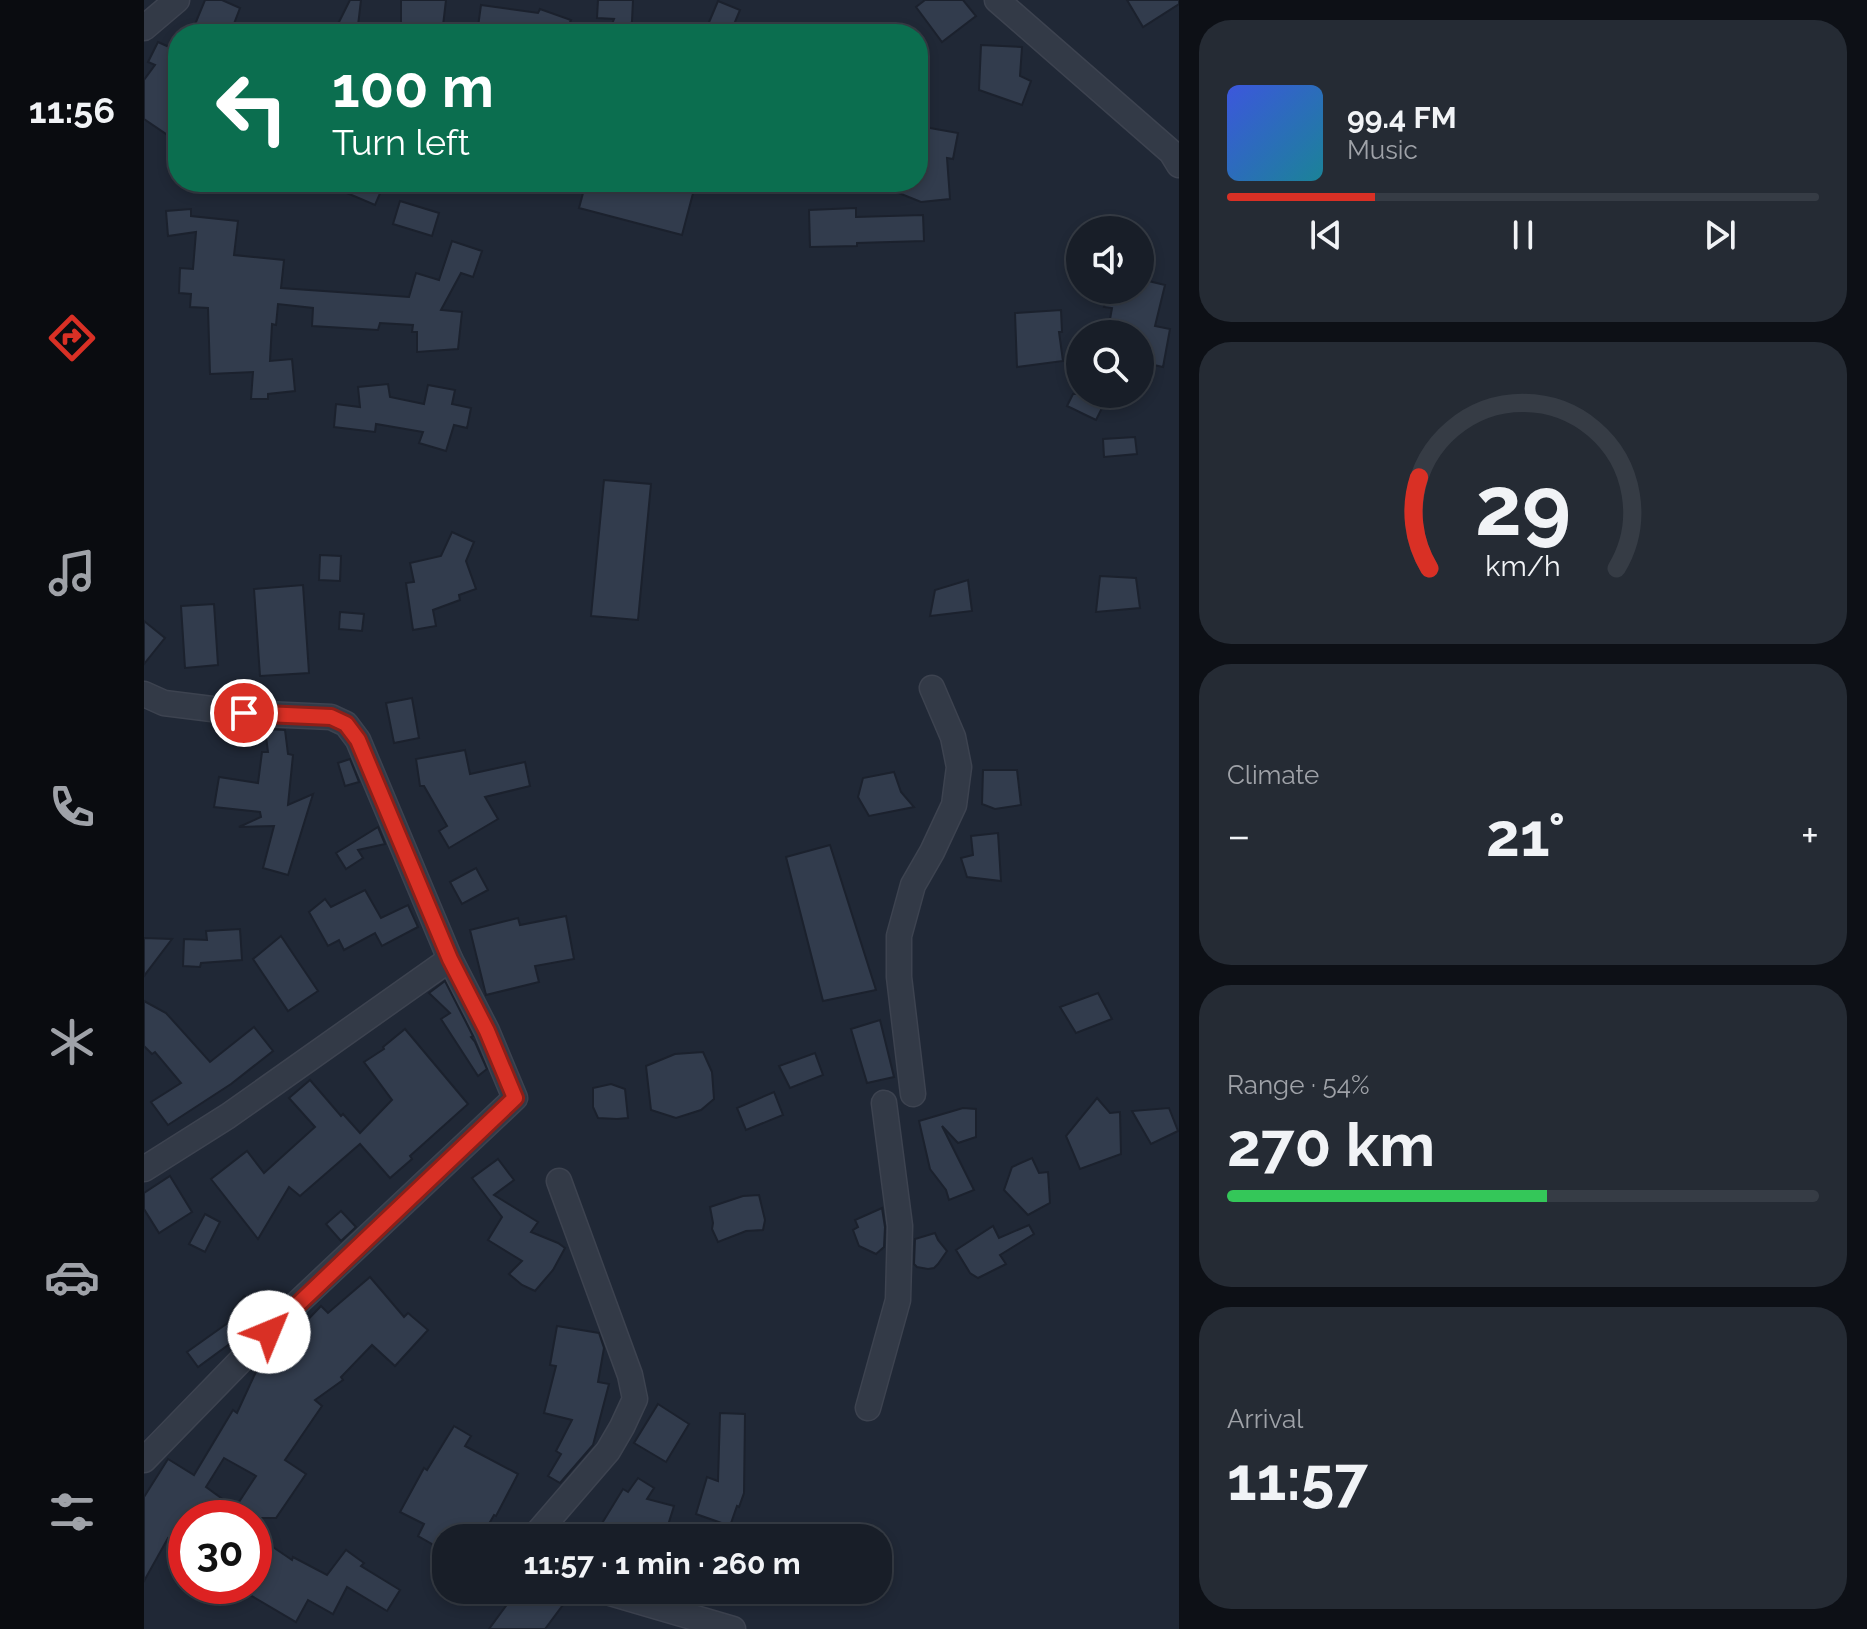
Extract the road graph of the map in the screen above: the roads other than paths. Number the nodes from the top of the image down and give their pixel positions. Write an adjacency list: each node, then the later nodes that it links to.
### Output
1 (177, 0): 3 (street)
2 (997, 0): 4 (street)
3 (144, 28)
4 (1176, 155)
5 (932, 688): 8 (street)
6 (144, 694): 7 (street)
7 (450, 959): 10 (street); 13 (street)
8 (913, 1094)
9 (884, 1103): 12 (street)
10 (144, 1169)
11 (559, 1181): 14 (street)
12 (868, 1408)
13 (144, 1460)
14 (545, 1524)
15 (648, 1604): 16 (street)
16 (733, 1629)

